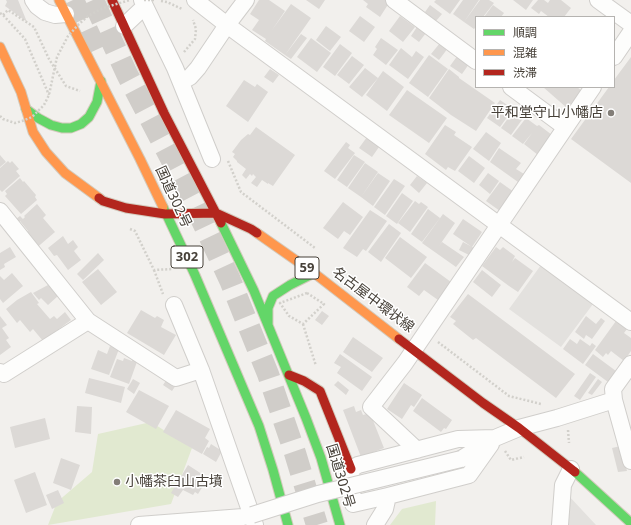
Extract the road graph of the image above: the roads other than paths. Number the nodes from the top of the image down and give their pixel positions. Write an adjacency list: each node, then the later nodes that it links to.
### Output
1 (33, 0): 7 (street)
2 (112, 0): 11 (main road, 国道302号)
3 (246, 0): 10 (street)
4 (394, 0): 15 (street)
5 (598, 0): 9 (street)
6 (146, 2): 11 (street); 17 (street)
7 (63, 7): 16 (main road, 国道302号 / 302)
8 (191, 7): 10 (street)
9 (631, 24)
10 (227, 25): 17 (street); 26 (street)
11 (124, 26): 24 (main road, 国道302号)
12 (631, 32): 14 (street)
13 (0, 47): 20 (main road, 名古屋中環状線 / 59)
14 (615, 56)
15 (475, 60)
16 (101, 81): 20 (main road); 25 (main road, 国道302号 / 302)
17 (181, 82): 22 (street)
18 (512, 88): 21 (street)
19 (592, 88): 21 (street)
20 (26, 109): 25 (main road, 名古屋中環状線 / 59)
21 (565, 127): 26 (street)
22 (219, 159)
23 (0, 211): 29 (street)
24 (216, 213): 25 (main road, 名古屋中環状線 / 59); 27 (main road, 名古屋中環状線 / 59); 31 (main road, 国道302号)
25 (166, 214): 49 (main road, 国道302号 / 302)
26 (498, 225): 30 (street); 32 (street)
27 (314, 273): 31 (main road); 32 (main road, 名古屋中環状線 / 59)
28 (169, 300): 34 (street)
29 (88, 321): 34 (street); 35 (street)
30 (631, 322)
31 (268, 326): 36 (main road, 国道302号)
32 (414, 349): 38 (main road, 名古屋中環状線 / 59); 40 (street)
33 (631, 364): 37 (street)
34 (201, 370): 45 (street)
35 (0, 372)
36 (289, 375): 42 (main road); 50 (main road, 国道302号)
37 (614, 400): 38 (street); 41 (street)
38 (519, 428): 39 (street); 43 (main road, 名古屋中環状線 / 59)
39 (495, 438): 40 (street); 44 (street); 45 (street, bridge)
40 (417, 450): 42 (street)
41 (631, 461)
42 (351, 469): 44 (street)
43 (571, 469): 47 (main road, 名古屋中環状線 / 59); 52 (street)
44 (388, 496): 51 (street)
45 (253, 520): 46 (street)
46 (179, 523): 48 (street)
47 (631, 523)
48 (139, 525)
49 (288, 525)
50 (340, 525)
51 (375, 525)
52 (560, 525)

